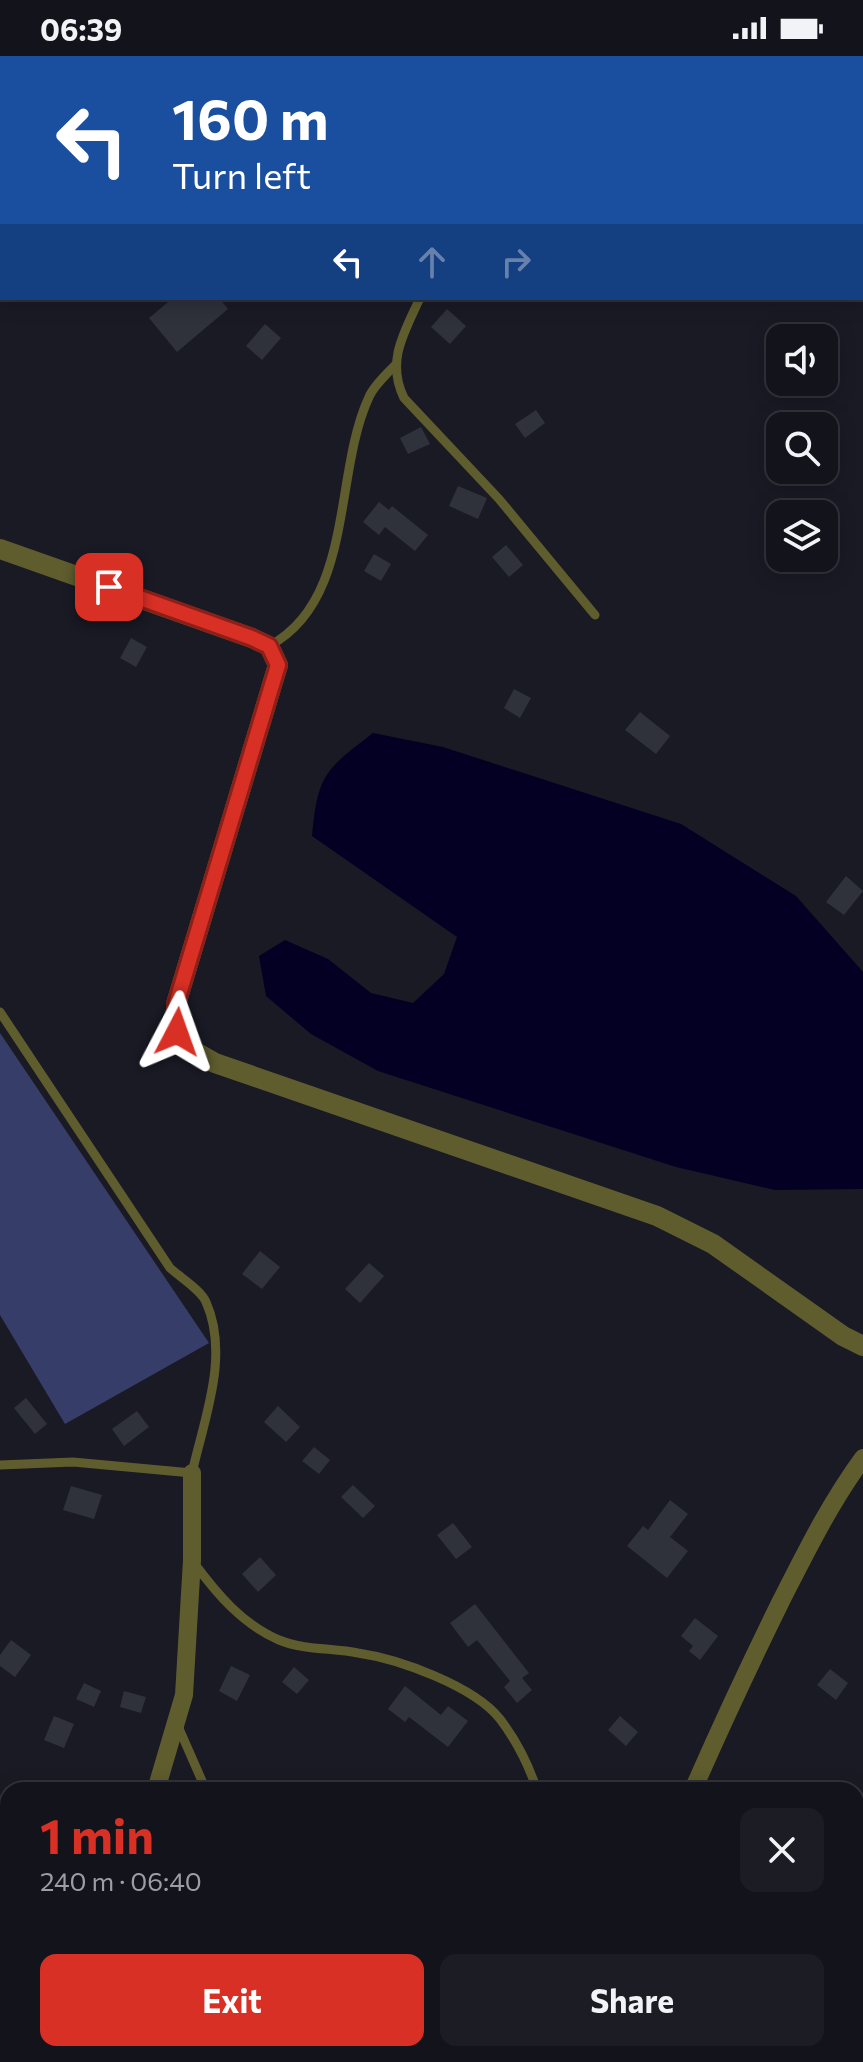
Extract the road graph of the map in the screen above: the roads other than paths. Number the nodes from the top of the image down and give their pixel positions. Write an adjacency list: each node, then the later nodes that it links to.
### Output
1 (419, 300): 2 (lane)
2 (396, 364): 4 (lane); 5 (lane)
3 (0, 549): 5 (street)
4 (595, 615)
5 (269, 646): 7 (street)
6 (0, 1012): 10 (lane)
7 (863, 1346)
8 (863, 1458): 16 (street)
9 (0, 1465): 10 (lane)
10 (192, 1473): 11 (street)
11 (192, 1560): 12 (street); 15 (lane)
12 (177, 1724): 13 (street); 14 (lane)
13 (159, 1782)
14 (202, 1782)
15 (534, 1782)
16 (696, 1782)

